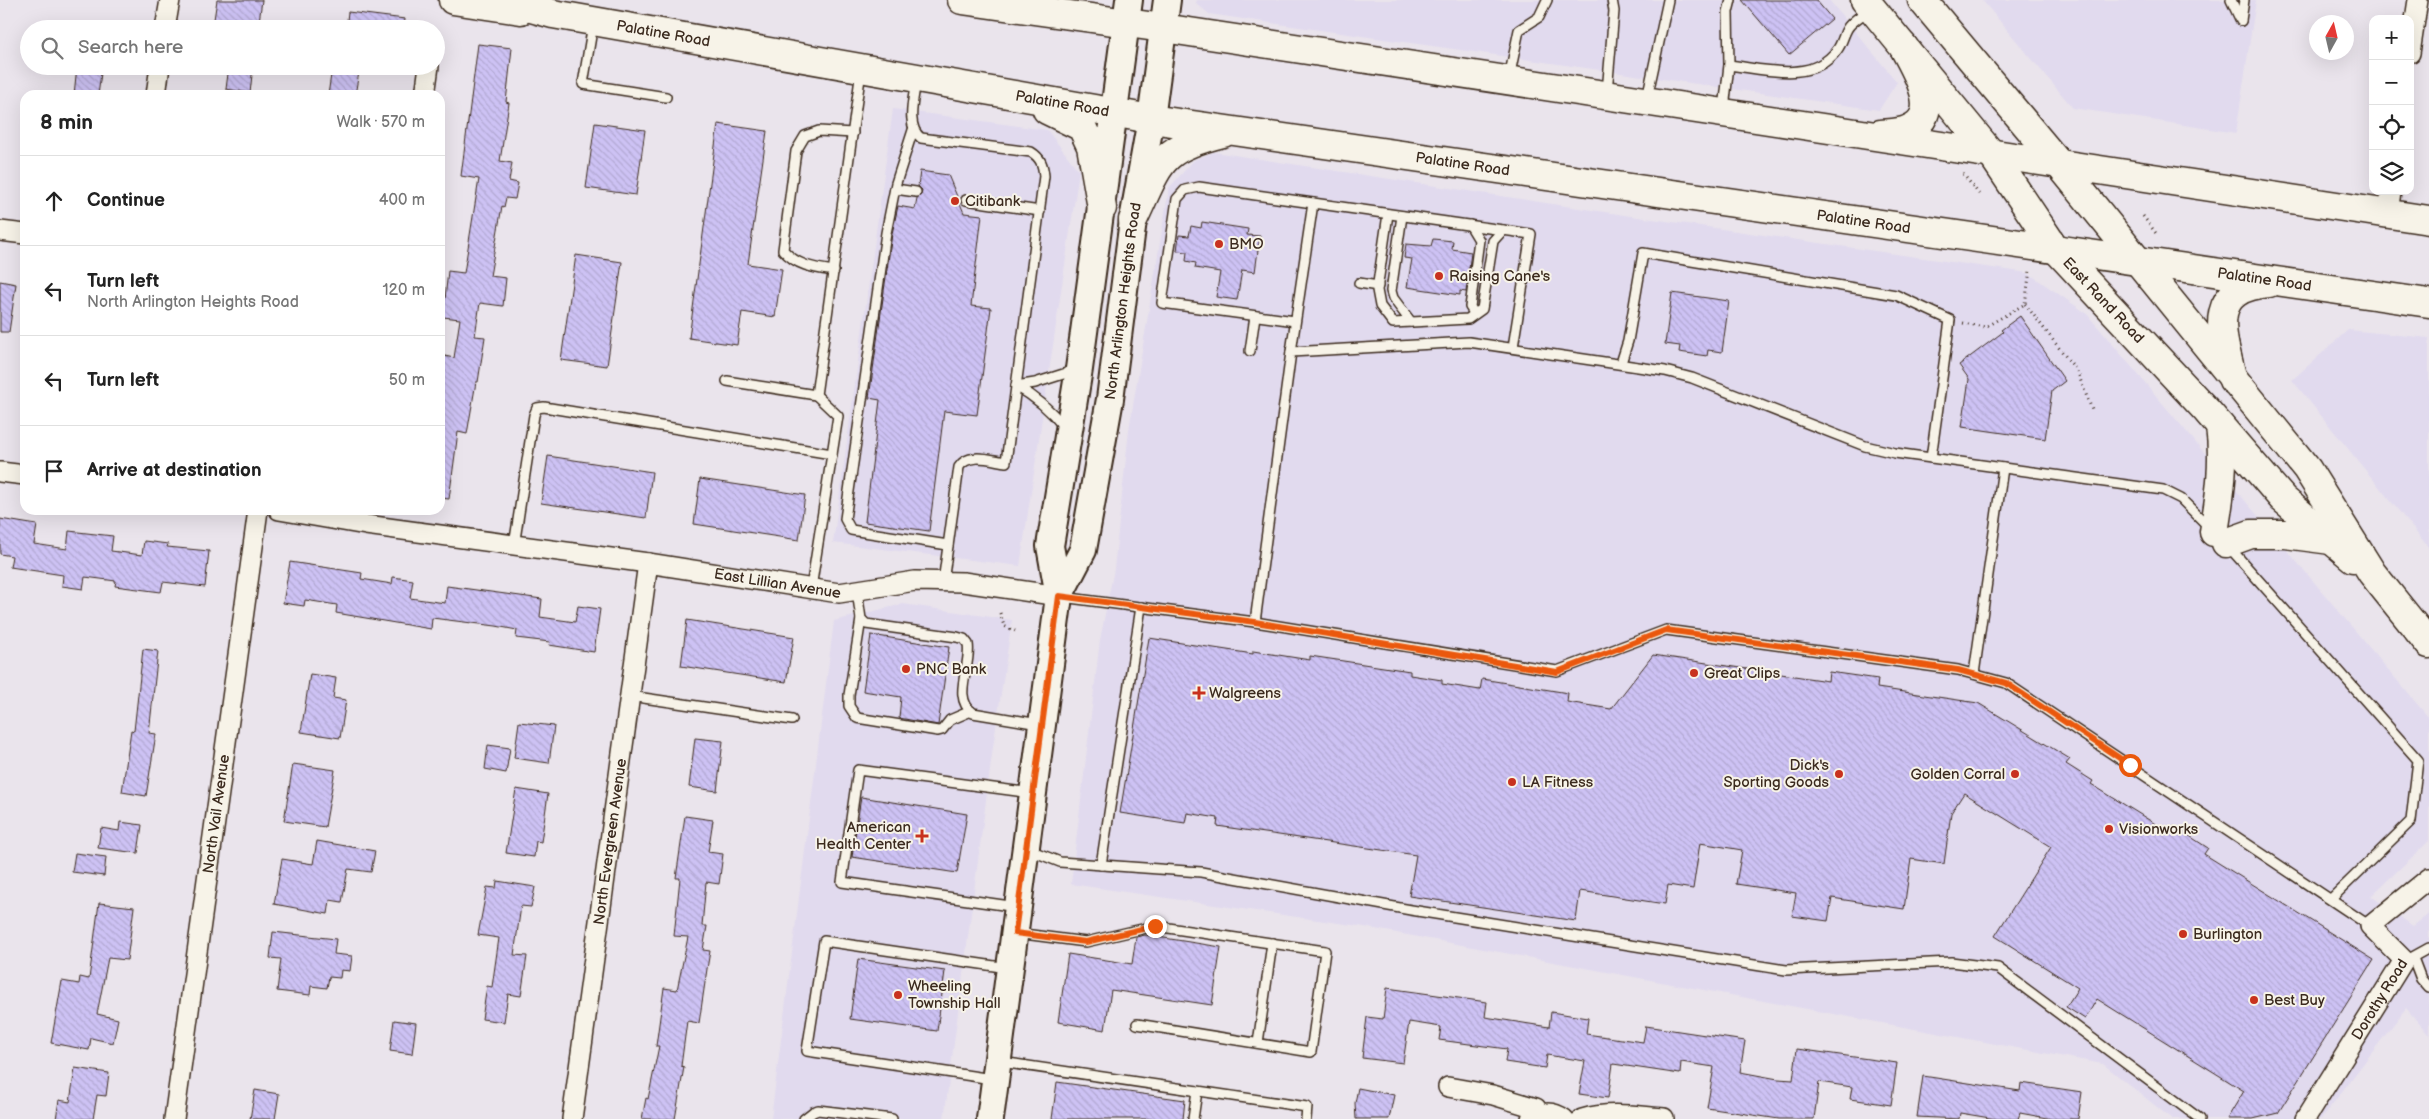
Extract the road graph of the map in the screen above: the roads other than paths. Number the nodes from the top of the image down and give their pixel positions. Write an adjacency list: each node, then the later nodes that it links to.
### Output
1 (170, 0): 20 (street)
2 (453, 0): 19 (main road)
3 (502, 0): 19 (main road, Palatine Road)
4 (962, 0): 15 (main road)
5 (1088, 0): 18 (main road)
6 (1167, 0): 23 (main road, North Arlington Heights Road)
7 (1547, 0): 30 (lane)
8 (1612, 0): 34 (lane)
9 (1668, 0): 36 (lane)
10 (1731, 0): 25 (lane)
11 (1922, 0): 45 (main road, East Rand Road)
12 (2231, 0): 13 (lane)
13 (2244, 0)
14 (2418, 0): 22 (street)
15 (1011, 3): 18 (main road)
16 (1868, 4): 24 (main road, East Rand Road); 25 (lane)
17 (1128, 11): 18 (main road); 23 (main road); 37 (main road, North Arlington Heights Road)
18 (1052, 12)
19 (553, 14): 21 (main road, Palatine Road)
20 (167, 20)
21 (593, 21): 26 (main road, Palatine Road); 35 (lane)
22 (2414, 26)
23 (1164, 28): 30 (main road); 39 (main road, North Arlington Heights Road)
24 (1903, 46): 43 (main road); 44 (main road, East Rand Road)
25 (1729, 65): 38 (lane)
26 (862, 68): 29 (main road, Palatine Road); 42 (lane)
27 (159, 75): 31 (street)
28 (428, 75): 32 (street)
29 (916, 78): 33 (main road, Palatine Road); 40 (lane)
30 (1508, 81): 34 (main road)
31 (157, 90)
32 (426, 90)
33 (1022, 96): 37 (main road, Palatine Road); 51 (main road)
34 (1607, 96): 36 (main road)
35 (666, 97)
36 (1646, 102): 38 (main road)
37 (1114, 113): 39 (main road, Palatine Road); 51 (main road, North Arlington Heights Road)
38 (1723, 114): 43 (main road)
39 (1151, 119): 41 (main road, Palatine Road); 55 (main road, North Arlington Heights Road)
40 (913, 130): 46 (lane); 52 (lane)
41 (1234, 131): 55 (main road); 61 (main road, Palatine Road)
42 (853, 133): 63 (lane); 63 (lane)
43 (1868, 136): 44 (main road)
44 (1993, 156): 45 (main road); 61 (main road, East Rand Road)
45 (2060, 164): 49 (main road); 62 (main road, East Rand Road)
46 (895, 189): 47 (lane); 93 (lane)
47 (916, 192)
48 (966, 200): 52 (lane)
49 (2389, 202): 56 (main road)
50 (1313, 203): 53 (lane); 69 (lane); 70 (lane)
51 (1102, 208): 76 (main road, North Arlington Heights Road)
52 (1040, 211): 79 (lane)
53 (1388, 214): 54 (lane); 66 (lane)
54 (1402, 216): 57 (lane); 71 (lane)
55 (1133, 220): 100 (main road, North Arlington Heights Road)
56 (2429, 220)
57 (1470, 225): 58 (lane); 68 (lane)
58 (1503, 230): 68 (lane); 72 (lane)
59 (0, 231): 60 (street)
60 (20, 233)
61 (2054, 248): 62 (main road, Palatine Road); 81 (main road, East Rand Road)
62 (2136, 260): 64 (main road, Palatine Road); 77 (main road, East Rand Road)
63 (834, 271): 80 (lane)
64 (2286, 282): 67 (main road, Palatine Road); 77 (main road)
65 (1359, 283): 66 (lane)
66 (1378, 286): 71 (lane)
67 (2429, 303)
68 (1474, 313): 71 (lane)
69 (1255, 316): 70 (lane); 73 (lane)
70 (1295, 321): 74 (lane)
71 (1411, 322)
72 (1513, 348): 74 (lane); 75 (lane)
73 (1250, 351)
74 (1291, 352): 103 (lane)
75 (1621, 363): 84 (lane); 84 (lane)
76 (1078, 370): 79 (lane); 82 (main road, North Arlington Heights Road)
77 (2233, 380): 96 (main road, East Rand Road)
78 (727, 381): 80 (lane)
79 (1016, 386): 82 (lane); 93 (lane)
80 (816, 395): 83 (lane)
81 (2220, 426): 91 (main road); 92 (main road, East Rand Road)
82 (1068, 432): 100 (main road, North Arlington Heights Road)
83 (832, 454): 94 (lane); 98 (lane)
84 (1931, 458): 85 (lane)
85 (2004, 468): 91 (lane); 105 (lane)
86 (0, 472): 87 (street)
87 (20, 474)
88 (257, 515): 130 (street, North Vail Avenue)
89 (334, 515): 90 (street, East Lillian Avenue)
90 (367, 518): 94 (street, East Lillian Avenue)
91 (2220, 537): 92 (main road); 114 (lane)
92 (2331, 540): 96 (main road, East Rand Road)
93 (948, 545): 97 (lane)
94 (514, 547): 95 (street, East Lillian Avenue)
95 (648, 563): 98 (street, East Lillian Avenue); 106 (street, North Evergreen Avenue)
96 (2372, 573): 104 (main road, East Rand Road)
97 (943, 582): 99 (street, East Lillian Avenue); 100 (street, East Lillian Avenue)
98 (811, 588): 99 (street, East Lillian Avenue)
99 (857, 591): 102 (lane)
100 (1059, 596): 101 (lane); 109 (main road, North Arlington Heights Road)
101 (1141, 607): 103 (lane); 112 (lane)
102 (861, 619): 107 (lane); 107 (lane)
103 (1255, 622): 105 (lane)
104 (2429, 644)
105 (1974, 674): 114 (lane)
106 (630, 696): 108 (lane); 131 (street, North Evergreen Avenue)
107 (971, 711): 109 (lane)
108 (792, 720)
109 (1043, 725): 110 (main road, North Arlington Heights Road)
110 (1034, 793): 111 (main road, North Arlington Heights Road); 115 (lane)
111 (1027, 848): 112 (lane); 115 (main road, North Arlington Heights Road)
112 (1101, 865): 139 (lane)
113 (2429, 878): 116 (street)
114 (2331, 899): 116 (lane)
115 (1019, 908): 117 (main road, North Arlington Heights Road)
116 (2370, 926): 120 (street, Dorothy Road)
117 (1015, 933): 118 (lane); 121 (main road, North Arlington Heights Road)
118 (1272, 943): 124 (lane); 124 (lane)
119 (2429, 947): 120 (lane)
120 (2408, 959): 122 (lane); 140 (street, Dorothy Road)
121 (1011, 969): 125 (main road, North Arlington Heights Road); 125 (lane)
122 (2429, 988)
123 (1137, 1024): 124 (lane)
124 (1258, 1043)
125 (996, 1070): 127 (lane); 134 (main road, North Arlington Heights Road)
126 (1448, 1087): 128 (street)
127 (1198, 1091): 135 (lane); 136 (lane)
128 (1535, 1117): 137 (street)
129 (1664, 1118): 138 (street)
130 (174, 1119)
131 (572, 1119)
132 (804, 1119): 133 (lane)
133 (892, 1119)
134 (990, 1119)
135 (1193, 1119)
136 (1306, 1119)
137 (1564, 1119)
138 (1582, 1119)
139 (2200, 1119)
140 (2306, 1119)

